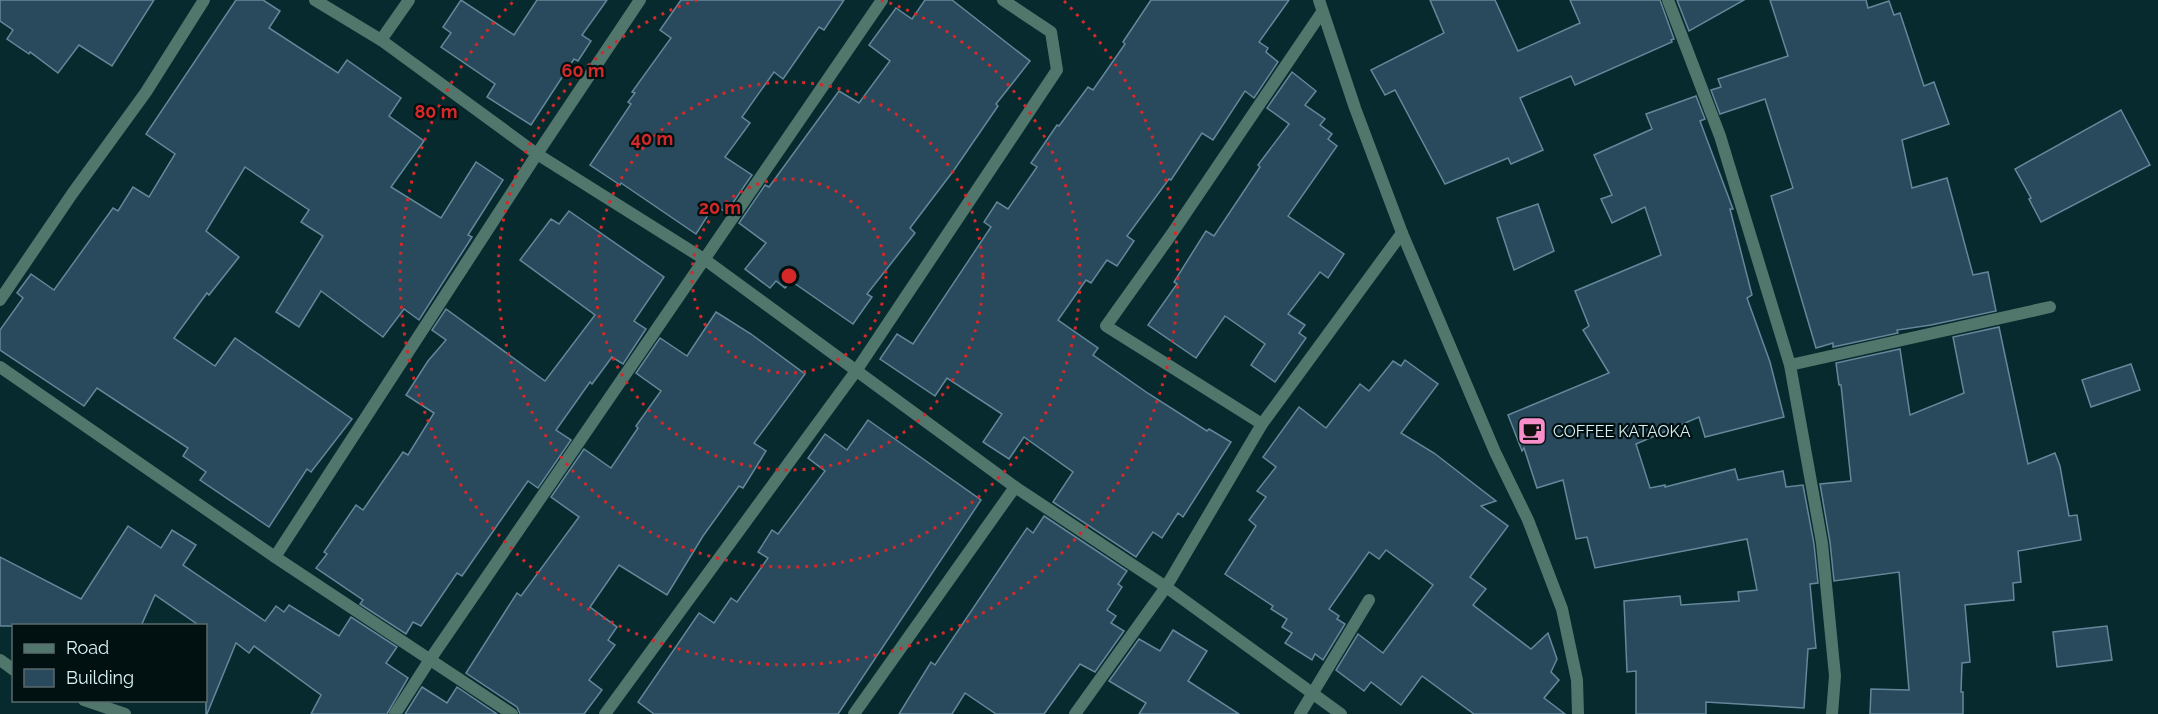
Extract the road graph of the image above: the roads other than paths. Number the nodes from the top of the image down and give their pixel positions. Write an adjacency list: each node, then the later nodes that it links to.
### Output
1 (204, 0): 13 (street)
2 (315, 0): 9 (street)
3 (409, 0): 9 (street)
4 (640, 0): 10 (street)
5 (882, 0): 12 (street)
6 (1003, 0): 17 (street)
7 (1668, 0): 15 (street)
8 (1321, 6): 11 (street); 18 (street)
9 (381, 40): 10 (street)
10 (537, 154): 12 (street); 20 (street)
11 (1402, 233): 18 (street); 34 (street)
12 (704, 259): 17 (street); 23 (street)
13 (0, 300)
14 (2050, 307): 15 (street)
15 (1790, 365): 35 (street)
16 (0, 367): 20 (street)
17 (856, 371): 19 (street); 29 (street)
18 (1262, 424): 21 (street)
19 (1015, 487): 21 (street); 30 (street)
20 (275, 557): 23 (street)
21 (1166, 586): 24 (street); 31 (street)
22 (1369, 600): 24 (street)
23 (429, 661): 27 (street); 28 (street)
24 (1312, 694): 32 (street); 33 (street)
25 (90, 702): 26 (street)
26 (125, 714)
27 (395, 714)
28 (512, 714)
29 (605, 714)
30 (854, 714)
31 (1075, 714)
32 (1300, 714)
33 (1341, 714)
34 (1578, 714)
35 (1832, 714)

